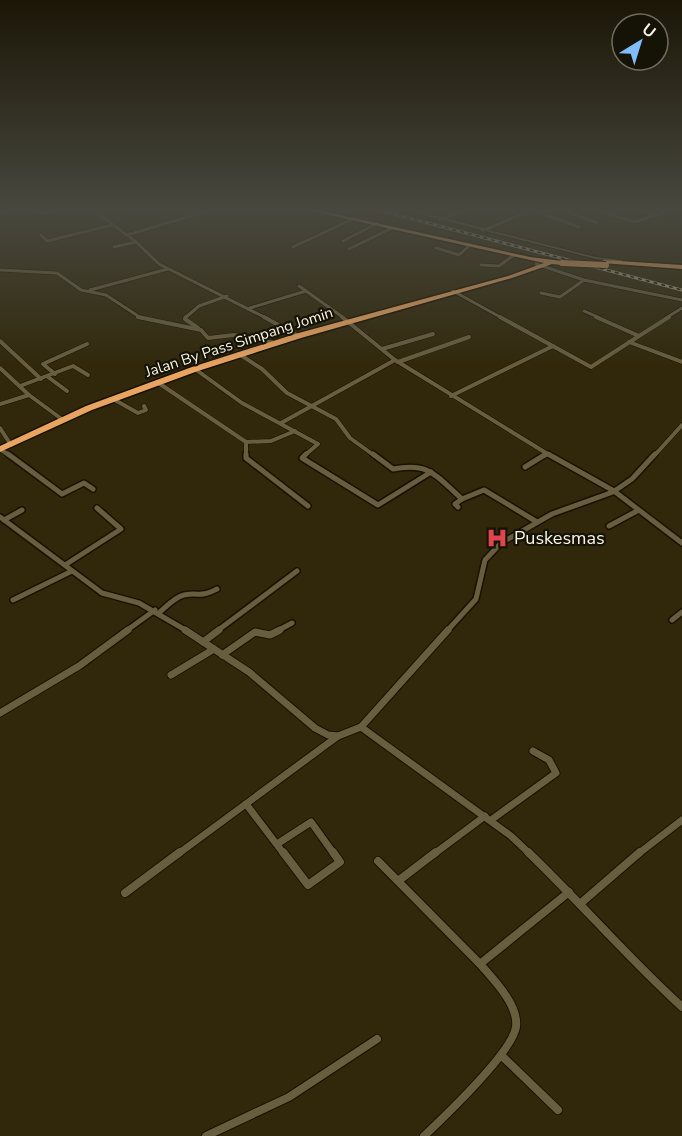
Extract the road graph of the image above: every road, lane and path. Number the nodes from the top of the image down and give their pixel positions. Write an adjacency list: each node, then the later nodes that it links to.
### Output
1 (157, 262): 8 (street)
2 (504, 262): 6 (street)
3 (537, 262): 10 (street); 11 (highway, Jalan By Pass Simpang Jomin); 11 (highway, Jalan By Pass Simpang Jomin)
4 (577, 262): 7 (highway, bridge)
5 (627, 262): 7 (street)
6 (481, 265)
7 (682, 268)
8 (168, 269): 13 (street); 17 (street)
9 (0, 270): 13 (street)
10 (584, 279): 16 (street); 18 (street)
11 (493, 281): 15 (highway, Jalan By Pass Simpang Jomin)
12 (299, 286): 14 (street)
13 (89, 290): 23 (street)
14 (306, 291): 19 (street); 22 (street)
15 (453, 291): 22 (highway, Jalan By Pass Simpang Jomin); 32 (street)
16 (542, 293)
17 (227, 296): 19 (street); 23 (street)
18 (682, 300)
19 (250, 308): 25 (street)
20 (682, 309): 26 (street)
21 (584, 311): 26 (street)
22 (349, 322): 25 (highway, Jalan By Pass Simpang Jomin); 33 (street)
23 (201, 330): 30 (street)
24 (433, 334): 33 (street)
25 (298, 336): 30 (highway, Jalan By Pass Simpang Jomin)
26 (639, 336): 29 (street)
27 (469, 337): 35 (street)
28 (0, 341): 42 (street)
29 (629, 342): 32 (street); 36 (street)
30 (274, 343): 34 (highway, Jalan By Pass Simpang Jomin)
31 (87, 344): 39 (street)
32 (553, 346): 47 (street)
33 (382, 349): 35 (street)
34 (239, 354): 38 (highway, Jalan By Pass Simpang Jomin); 51 (street)
35 (396, 361): 47 (street); 51 (street)
36 (682, 362)
37 (0, 369): 44 (street)
38 (195, 369): 43 (highway, Jalan By Pass Simpang Jomin); 53 (street)
39 (55, 374): 40 (street); 41 (street)
40 (88, 375)
41 (48, 377): 42 (street); 45 (street)
42 (41, 379): 44 (street)
43 (157, 382): 48 (highway, Jalan By Pass Simpang Jomin); 57 (street)
44 (20, 386): 46 (street)
45 (67, 391)
46 (29, 395): 49 (street); 52 (street)
47 (451, 396): 60 (street)
48 (113, 399): 50 (street); 52 (highway, Jalan By Pass Simpang Jomin)
49 (1, 402)
50 (144, 406)
51 (310, 406): 53 (street); 62 (street)
52 (63, 420): 58 (highway, Jalan By Pass Simpang Jomin)
53 (281, 423): 56 (street)
54 (682, 425): 64 (street)
55 (0, 428): 58 (street)
56 (295, 431): 57 (street); 62 (street)
57 (246, 442): 66 (street)
58 (11, 445): 59 (highway, Jalan By Pass Simpang Jomin)
59 (0, 449): 63 (street)
60 (547, 454): 61 (street); 64 (street)
61 (525, 467)
62 (432, 472): 65 (street)
63 (93, 489)
64 (614, 491): 70 (street); 72 (street)
65 (462, 499): 67 (street); 72 (street)
66 (308, 506)
67 (458, 507)
68 (97, 508): 75 (street)
69 (22, 510): 71 (street)
70 (637, 511): 73 (street); 74 (street)
71 (2, 518): 75 (street)
72 (537, 522): 89 (street)
73 (609, 526)
74 (682, 543)
75 (64, 565): 76 (street)
76 (72, 571): 79 (street); 80 (street)
77 (297, 571): 84 (street)
78 (217, 589): 80 (street)
79 (14, 600)
80 (158, 611): 84 (street); 88 (street)
81 (682, 612): 82 (street)
82 (672, 620)
83 (292, 623): 86 (street)
84 (203, 642): 85 (street)
85 (214, 649): 86 (street); 87 (street)
86 (222, 655): 90 (street)
87 (171, 675)
88 (0, 713)
89 (361, 727): 90 (street); 93 (street)
90 (338, 736): 92 (street)
91 (533, 751): 93 (street)
92 (246, 804): 95 (street); 99 (street)
93 (488, 818): 97 (street); 98 (street)
94 (682, 820): 100 (street)
95 (277, 844): 95 (street)
96 (378, 861): 97 (street)
97 (398, 881): 101 (street)
98 (569, 892): 100 (street); 101 (street)
99 (125, 893)
100 (581, 903): 102 (street)
101 (480, 964): 104 (street)
102 (682, 1007)
103 (377, 1039): 106 (street)
104 (501, 1055): 105 (street); 107 (street)
105 (558, 1110)
106 (206, 1136)
107 (424, 1136)

